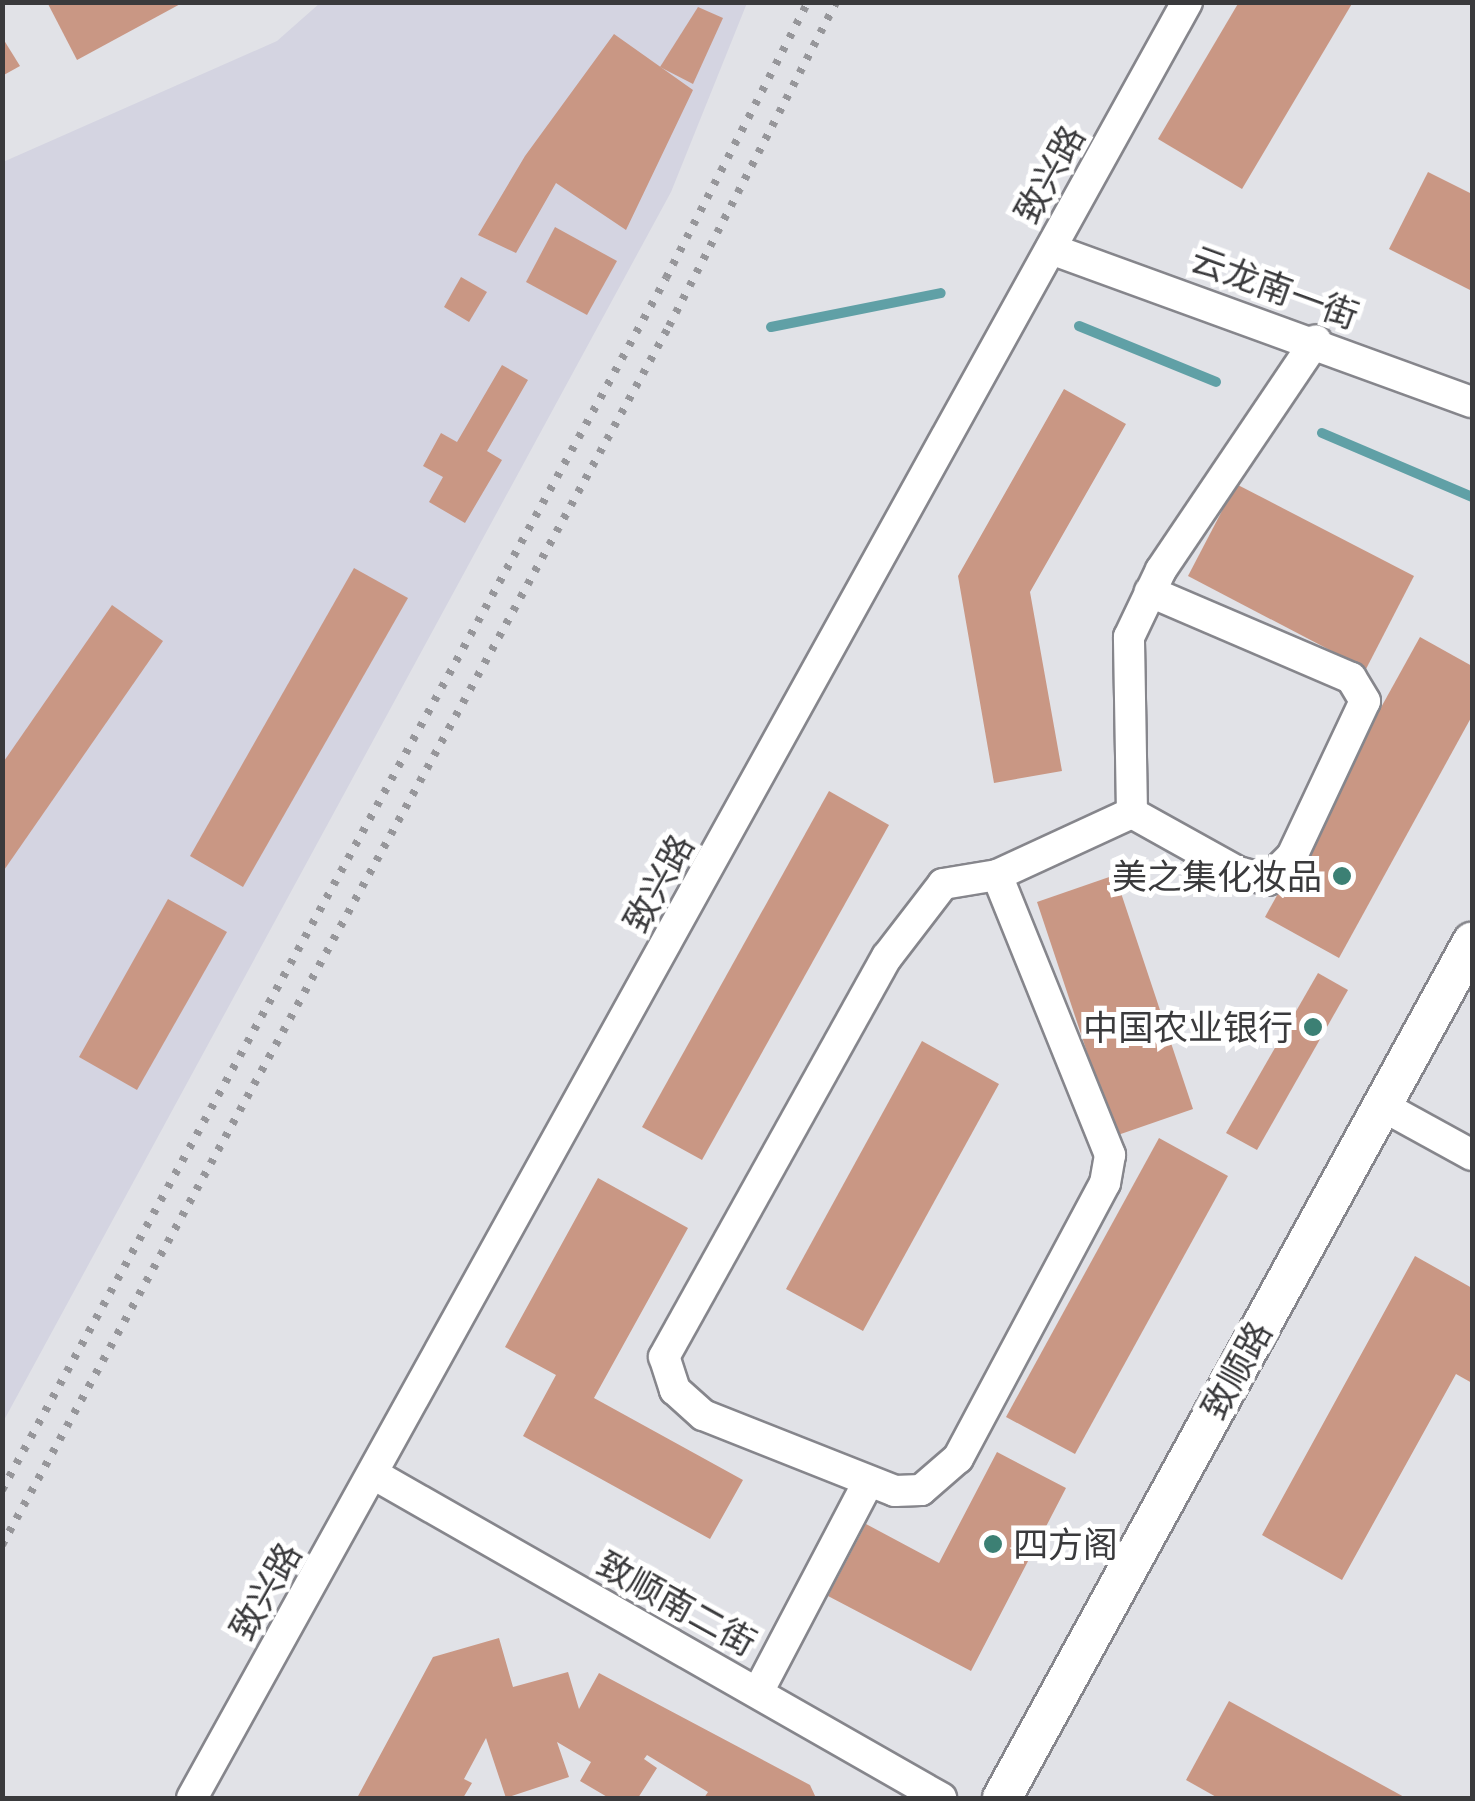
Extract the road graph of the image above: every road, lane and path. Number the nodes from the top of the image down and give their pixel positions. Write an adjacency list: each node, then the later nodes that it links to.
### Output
1 (1187, 2): 2 (street, 致兴路)
2 (1051, 248): 3 (street, 云龙南一街); 11 (street, 致兴路)
3 (1316, 340): 4 (street, 云龙南一街); 5 (street)
4 (1472, 402)
5 (1150, 592): 6 (street); 6 (street)
6 (1132, 814): 7 (street)
7 (997, 875): 12 (street); 12 (street)
8 (1472, 942): 9 (street, 致顺路)
9 (1381, 1106): 10 (street); 16 (street, 致顺路)
10 (1472, 1156)
11 (375, 1475): 13 (street, 致顺南二街); 14 (street, 致兴路)
12 (868, 1481): 13 (street)
13 (758, 1692): 15 (street, 致顺南二街)
14 (192, 1798)
15 (941, 1798)
16 (1002, 1798)

